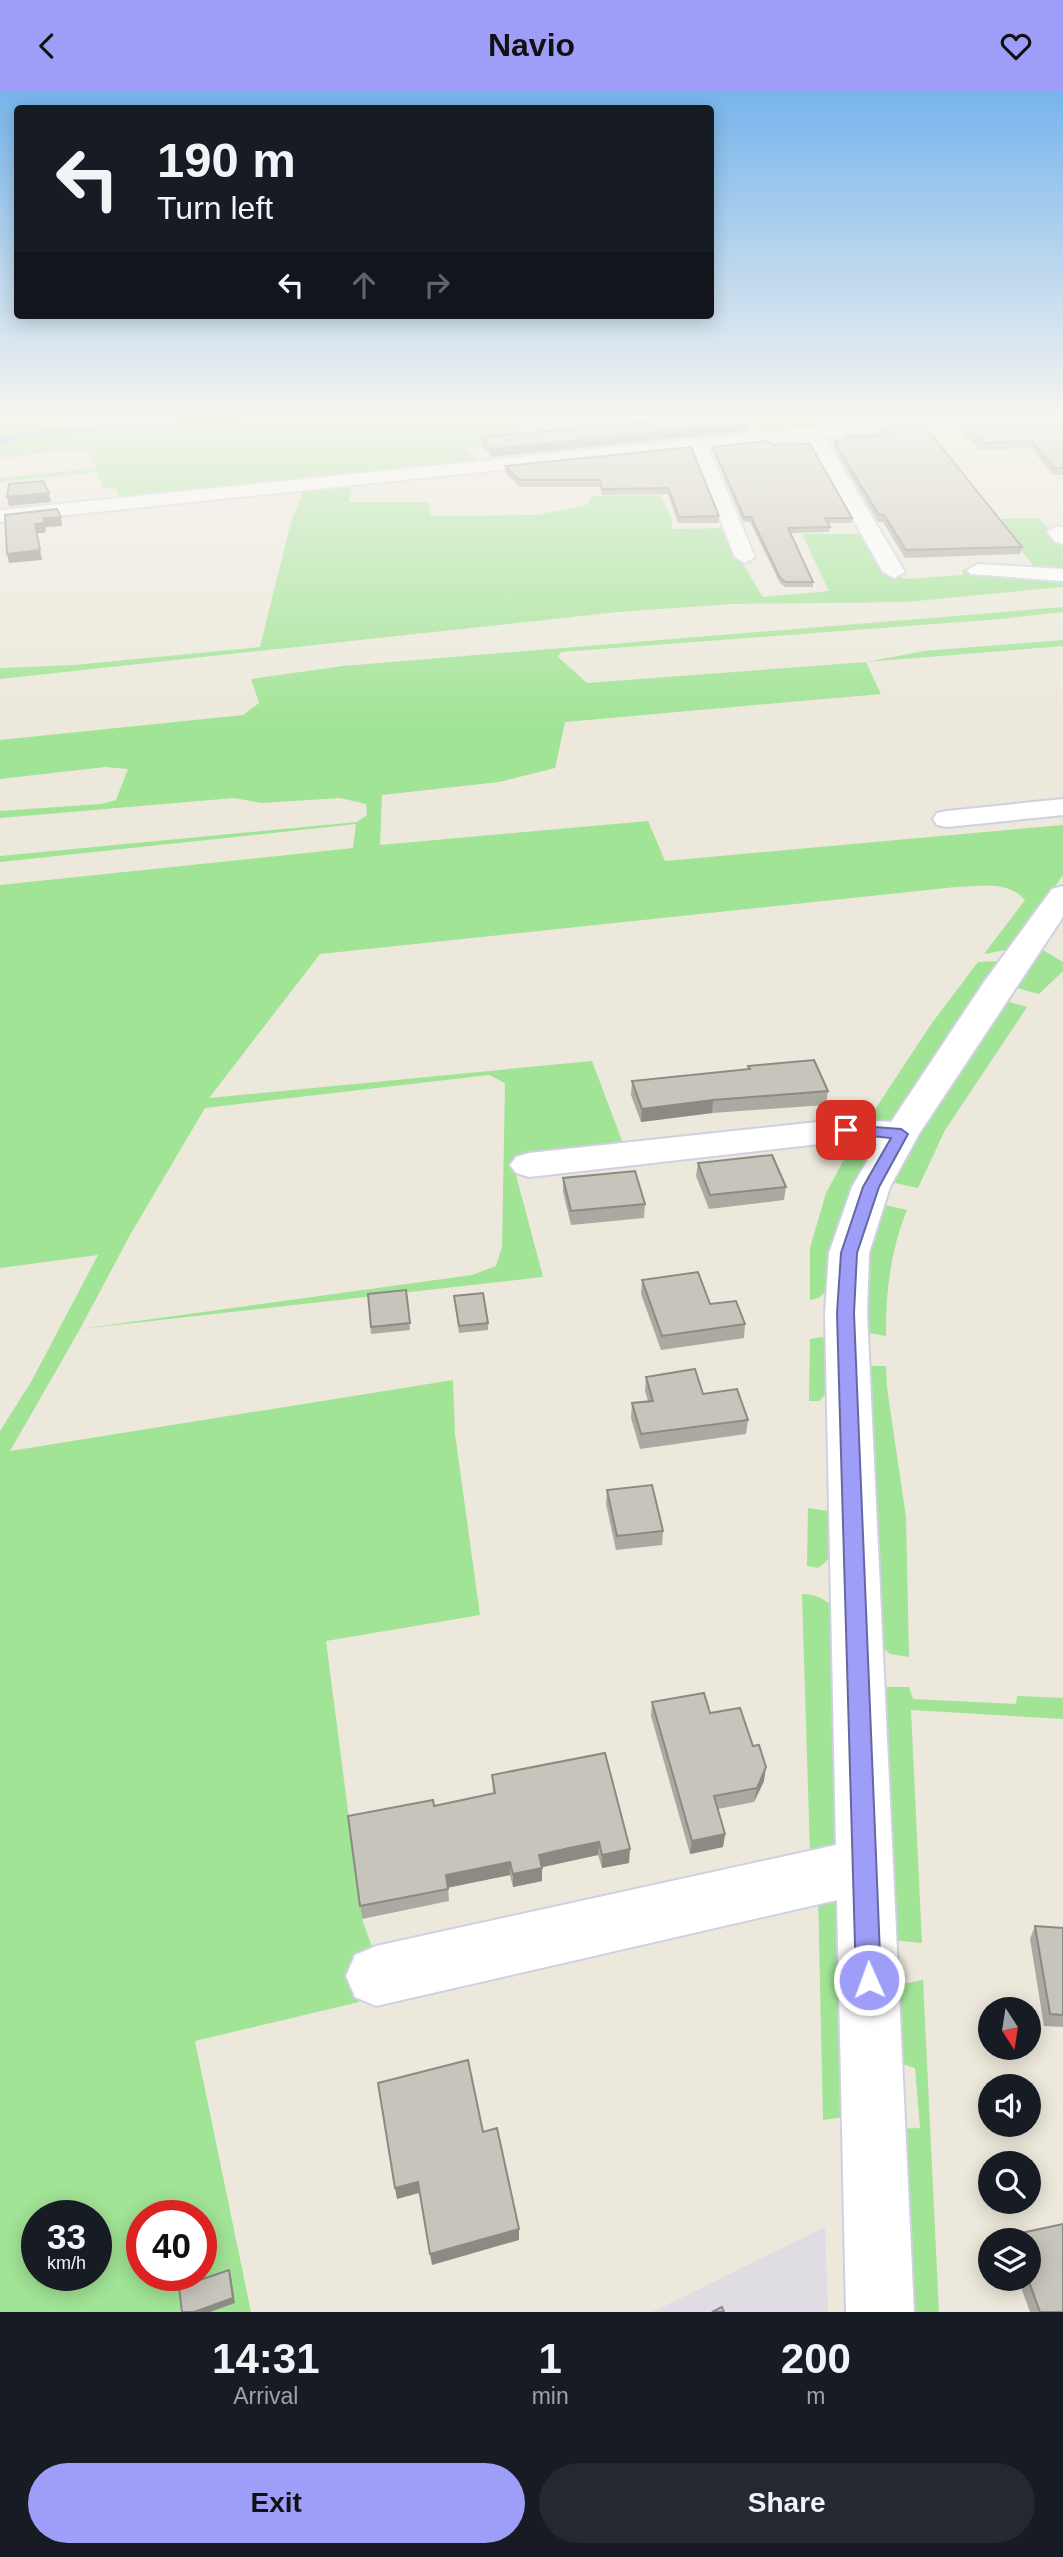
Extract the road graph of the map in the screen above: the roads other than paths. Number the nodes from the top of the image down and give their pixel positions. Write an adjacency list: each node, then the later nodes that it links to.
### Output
1 (730, 521): 3 (street)
2 (864, 521): 5 (street)
3 (745, 557)
4 (978, 570): 6 (street)
5 (894, 572)
6 (1063, 575)
7 (1063, 807): 8 (street)
8 (947, 818)
9 (1063, 895): 10 (street)
10 (901, 1134): 11 (street); 12 (street)
11 (528, 1165)
12 (866, 1869): 13 (street); 14 (street)
13 (376, 1976)
14 (880, 2312)

